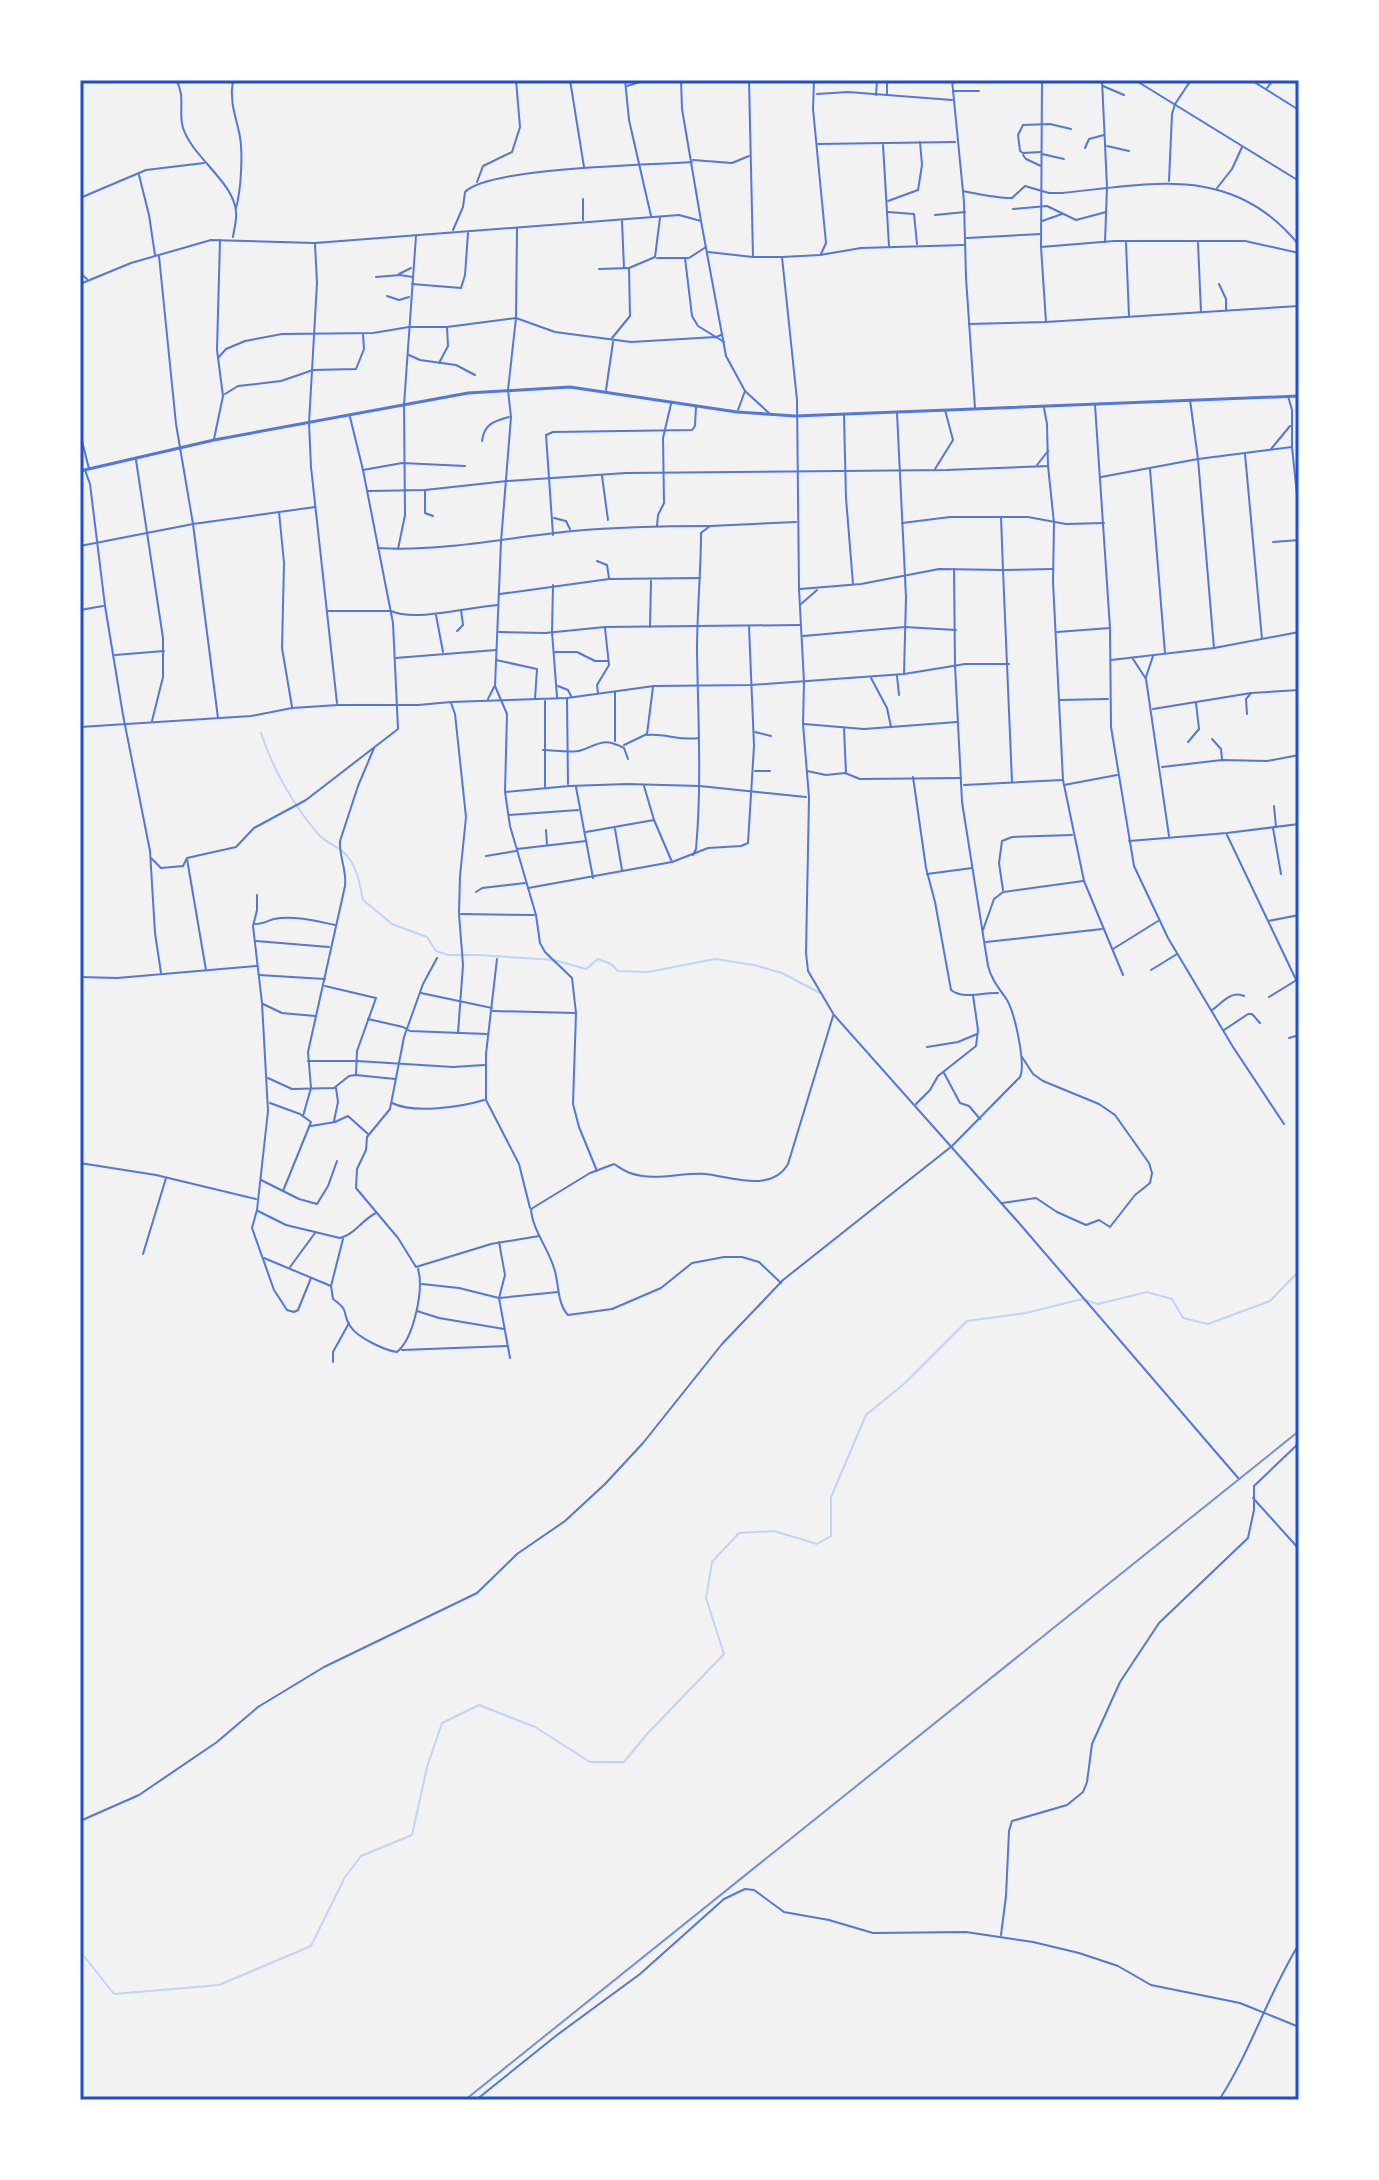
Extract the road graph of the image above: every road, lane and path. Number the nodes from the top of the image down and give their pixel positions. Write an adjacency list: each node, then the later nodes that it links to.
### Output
1 (176, 80): 47 (street)
2 (233, 80): 63 (street)
3 (516, 80): 53 (street)
4 (570, 80): 50 (street)
5 (625, 80): 20 (street)
6 (646, 80): 20 (street)
7 (681, 80): 46 (street)
8 (749, 80): 44 (street)
9 (814, 80): 24 (street)
10 (877, 80): 25 (street)
11 (952, 80): 22 (street)
12 (1042, 80): 31 (street)
13 (1102, 80): 19 (street)
14 (1135, 80): 29 (street)
15 (1191, 80): 29 (street)
16 (1251, 80): 21 (street)
17 (1273, 80): 21 (street)
18 (887, 84): 26 (street)
19 (1102, 85): 27 (street); 33 (street)
20 (626, 86): 48 (street)
21 (1266, 89): 30 (street)
22 (952, 91): 23 (street); 28 (street)
23 (979, 91)
24 (815, 94): 25 (street); 37 (street)
25 (876, 95): 26 (street)
26 (887, 95): 28 (street)
27 (1124, 95)
28 (952, 100): 36 (street)
29 (1175, 104): 39 (street); 54 (street)
30 (1299, 110)
31 (1043, 124): 32 (street); 42 (street); 43 (street)
32 (1071, 129)
33 (1105, 134): 38 (street); 40 (street)
34 (920, 141): 35 (street); 36 (street); 61 (street)
35 (883, 142): 37 (street); 61 (street)
36 (957, 143): 58 (street)
37 (817, 144): 98 (street)
38 (1105, 146): 41 (street); 55 (street)
39 (1242, 146): 52 (street); 56 (street)
40 (1085, 148)
41 (1129, 151)
42 (1023, 153): 43 (street); 49 (street)
43 (1042, 153): 45 (street); 49 (street)
44 (751, 155): 46 (street); 100 (street)
45 (1064, 159)
46 (692, 161): 48 (street); 74 (street)
47 (205, 163): 51 (street); 63 (street)
48 (640, 166): 50 (street); 71 (street)
49 (1042, 166): 57 (street)
50 (584, 169): 53 (street)
51 (138, 172): 59 (street); 97 (street)
52 (1299, 181)
53 (477, 182): 77 (street)
54 (1169, 182): 55 (street); 56 (street)
55 (1107, 187): 57 (street); 65 (street)
56 (1217, 188): 91 (street)
57 (1041, 189): 58 (street); 62 (street)
58 (963, 191): 67 (street)
59 (80, 198)
60 (583, 199): 73 (street)
61 (887, 201): 66 (street)
62 (1041, 206): 64 (street); 68 (street); 75 (street)
63 (236, 208): 84 (street)
64 (1013, 209)
65 (1107, 211): 68 (street); 87 (street)
66 (887, 212): 92 (street); 93 (street)
67 (965, 212): 69 (street); 82 (street)
68 (1062, 214): 75 (street)
69 (935, 215)
70 (660, 216): 71 (street); 74 (street); 99 (street)
71 (651, 217): 72 (street)
72 (622, 220): 73 (street); 104 (street)
73 (583, 221): 76 (street)
74 (701, 221): 95 (street)
75 (1041, 221): 80 (street)
76 (517, 228): 78 (street); 120 (street)
77 (452, 231): 78 (street); 79 (street)
78 (468, 231): 113 (street)
79 (417, 234): 81 (street); 86 (street)
80 (1041, 234): 82 (street); 94 (street)
81 (408, 235): 86 (street); 89 (street)
82 (966, 238): 90 (street)
83 (220, 239): 84 (street); 97 (street); 133 (street)
84 (233, 239): 89 (street)
85 (1126, 241): 87 (street); 88 (street); 121 (street)
86 (416, 242): 103 (street)
87 (1105, 242): 94 (street)
88 (1198, 242): 96 (street); 119 (street)
89 (315, 243): 126 (street)
90 (965, 245): 92 (street); 123 (street)
91 (1299, 245)
92 (917, 246): 93 (street)
93 (889, 247): 98 (street)
94 (1041, 247): 122 (street)
95 (706, 249): 100 (street); 102 (street); 128 (street)
96 (1299, 253)
97 (157, 255): 111 (street); 165 (street)
98 (820, 255): 101 (street)
99 (655, 257): 102 (street); 105 (street)
100 (753, 257): 101 (street)
101 (782, 257): 156 (street)
102 (685, 258): 129 (street)
103 (414, 268): 108 (street); 110 (street)
104 (624, 268): 105 (street); 106 (street)
105 (629, 268): 130 (street)
106 (599, 269)
107 (80, 273): 111 (street)
108 (398, 275): 109 (street); 110 (street)
109 (376, 277)
110 (413, 277): 113 (street)
111 (88, 280): 112 (street)
112 (80, 284)
113 (412, 284): 116 (street)
114 (1219, 284): 118 (street)
115 (387, 296): 116 (street)
116 (411, 296): 124 (street)
117 (1299, 306): 118 (street)
118 (1226, 311): 119 (street)
119 (1201, 312): 121 (street)
120 (516, 318): 125 (street); 130 (street); 137 (street)
121 (1129, 318): 122 (street)
122 (1046, 322): 123 (street)
123 (969, 324): 149 (street)
124 (409, 327): 125 (street); 127 (street); 132 (street)
125 (447, 327): 134 (street)
126 (315, 333): 127 (street); 133 (street); 135 (street)
127 (363, 334): 135 (street)
128 (722, 335): 129 (street); 131 (street)
129 (716, 337): 130 (street); 131 (street)
130 (613, 339): 138 (street)
131 (724, 342): 139 (street)
132 (408, 355): 134 (street); 146 (street)
133 (218, 358): 141 (street)
134 (439, 364): 136 (street)
135 (313, 370): 141 (street); 158 (street)
136 (475, 375)
137 (508, 390): 138 (street); 146 (street); 157 (street)
138 (606, 391): 144 (street)
139 (745, 391): 152 (street); 154 (street)
140 (1288, 395): 142 (street); 143 (street); 159 (street)
141 (223, 396): 162 (street)
142 (1299, 396)
143 (1189, 399): 145 (street); 172 (street)
144 (672, 401): 147 (street); 160 (street)
145 (1094, 404): 148 (street); 186 (street)
146 (404, 405): 155 (street); 173 (street)
147 (696, 406): 152 (street); 160 (street)
148 (1044, 407): 149 (street); 167 (street)
149 (975, 408): 150 (street)
150 (945, 410): 151 (street); 181 (street)
151 (896, 411): 153 (street); 182 (street)
152 (737, 412): 154 (street)
153 (844, 413): 156 (street); 180 (street)
154 (771, 414): 156 (street)
155 (350, 416): 158 (street); 179 (street)
156 (795, 416): 183 (street)
157 (511, 417): 163 (street); 188 (street)
158 (309, 423): 162 (street); 193 (street)
159 (1291, 425): 164 (street); 166 (street)
160 (664, 431): 184 (street); 187 (street)
161 (80, 433): 178 (street)
162 (214, 440): 165 (street)
163 (482, 441)
164 (1292, 447): 166 (street); 170 (street)
165 (179, 448): 171 (street); 204 (street)
166 (1271, 450): 168 (street)
167 (1048, 451): 174 (street); 176 (street)
168 (1245, 453): 172 (street); 254 (street)
169 (1299, 455): 170 (street)
170 (1293, 456): 192 (street)
171 (136, 458): 178 (street); 209 (street)
172 (1198, 459): 177 (street); 255 (street)
173 (402, 463): 175 (street); 179 (street); 191 (street)
174 (1036, 465): 176 (street); 181 (street)
175 (465, 466)
176 (1048, 466): 202 (street)
177 (1150, 468): 186 (street); 260 (street)
178 (85, 470): 215 (street)
179 (363, 470): 190 (street)
180 (846, 470): 182 (street); 183 (street); 228 (street)
181 (935, 470): 182 (street)
182 (900, 471): 201 (street)
183 (797, 472): 184 (street); 200 (street)
184 (663, 474): 185 (street); 207 (street)
185 (602, 475): 187 (street); 199 (street)
186 (1100, 478): 203 (street)
187 (550, 479): 188 (street); 198 (street)
188 (507, 481): 189 (street); 213 (street)
189 (425, 490): 191 (street); 196 (street)
190 (368, 491): 191 (street); 217 (street)
191 (403, 491): 218 (street)
192 (1299, 502): 195 (street)
193 (315, 507): 194 (street); 237 (street)
194 (279, 512): 204 (street); 297 (street)
195 (1299, 514)
196 (433, 516)
197 (1001, 517): 201 (street); 202 (street); 222 (street)
198 (553, 518): 208 (street); 211 (street)
199 (608, 520)
200 (798, 522): 206 (street); 229 (street)
201 (901, 523): 223 (street)
202 (1054, 523): 203 (street); 221 (street)
203 (1104, 523): 246 (street)
204 (193, 524): 209 (street); 300 (street)
205 (693, 526): 206 (street); 207 (street); 210 (street)
206 (710, 526): 210 (street)
207 (657, 528): 208 (street)
208 (571, 531): 211 (street)
209 (149, 533): 215 (street); 257 (street)
210 (701, 533): 224 (street)
211 (553, 535): 213 (street)
212 (1299, 540): 214 (street)
213 (501, 542): 218 (street); 231 (street)
214 (1273, 542)
215 (98, 543): 216 (street); 234 (street)
216 (80, 546)
217 (378, 548): 218 (street); 238 (street)
218 (397, 550)
219 (597, 561): 225 (street)
220 (954, 569): 222 (street); 223 (street); 247 (street)
221 (1054, 569): 222 (street); 251 (street)
222 (1003, 570): 268 (street)
223 (904, 576): 228 (street); 244 (street)
224 (701, 578): 226 (street); 245 (street)
225 (609, 579): 226 (street); 227 (street)
226 (651, 580): 242 (street)
227 (553, 585): 231 (street); 250 (street)
228 (853, 585): 230 (street)
229 (799, 589): 230 (street); 233 (street)
230 (819, 589): 233 (street)
231 (500, 594): 232 (street)
232 (499, 605): 235 (street); 249 (street)
233 (800, 605): 240 (street)
234 (105, 606): 236 (street); 261 (street)
235 (461, 608): 239 (street); 248 (street)
236 (80, 610)
237 (326, 611): 238 (street); 295 (street)
238 (391, 611): 239 (street); 263 (street)
239 (436, 615): 259 (street)
240 (801, 625): 243 (street); 253 (street)
241 (605, 627): 242 (street); 250 (street); 266 (street)
242 (650, 627): 245 (street)
243 (749, 627): 245 (street); 276 (street)
244 (905, 627): 247 (street); 253 (street); 270 (street)
245 (697, 628): 279 (street)
246 (1110, 628): 251 (street); 267 (street)
247 (956, 630): 269 (street)
248 (457, 631)
249 (497, 631): 250 (street); 256 (street)
250 (552, 632): 258 (street)
251 (1055, 632): 290 (street)
252 (1299, 632): 254 (street)
253 (802, 636): 274 (street)
254 (1262, 639): 255 (street)
255 (1214, 648): 260 (street)
256 (497, 650): 259 (street); 265 (street)
257 (164, 651): 261 (street); 303 (street)
258 (554, 652): 266 (street); 275 (street)
259 (443, 653): 263 (street)
260 (1165, 653): 262 (street)
261 (114, 655): 302 (street)
262 (1153, 655): 264 (street); 273 (street)
263 (395, 658): 296 (street)
264 (1132, 658): 267 (street); 273 (street)
265 (495, 660): 277 (street); 287 (street)
266 (609, 660): 282 (street)
267 (1110, 661): 289 (street)
268 (1009, 664): 269 (street); 331 (street)
269 (955, 665): 270 (street); 301 (street)
270 (904, 674): 271 (street)
271 (897, 675): 272 (street); 284 (street)
272 (871, 677): 274 (street); 306 (street)
273 (1146, 679): 298 (street)
274 (804, 682): 276 (street); 304 (street)
275 (557, 685): 285 (street); 286 (street)
276 (751, 685): 279 (street); 308 (street)
277 (495, 686): 291 (street); 292 (street)
278 (654, 686): 279 (street); 281 (street); 309 (street)
279 (698, 686): 311 (street)
280 (1299, 690): 283 (street)
281 (615, 691): 282 (street); 313 (street)
282 (598, 693): 285 (street)
283 (1251, 693): 294 (street); 299 (street)
284 (899, 695)
285 (569, 697): 286 (street); 318 (street)
286 (557, 698): 288 (street)
287 (535, 699): 288 (street); 292 (street)
288 (545, 699): 317 (street)
289 (1109, 699): 290 (street); 327 (street)
290 (1059, 700): 330 (street)
291 (486, 701): 292 (street); 293 (street)
292 (504, 701): 339 (street)
293 (451, 702): 296 (street); 373 (street)
294 (1196, 702): 298 (street); 314 (street)
295 (338, 705): 296 (street); 297 (street)
296 (398, 705): 316 (street)
297 (292, 708): 300 (street)
298 (1152, 709): 322 (street)
299 (1247, 714)
300 (218, 718): 303 (street)
301 (958, 722): 306 (street); 329 (street)
302 (124, 723): 303 (street); 305 (street); 360 (street)
303 (152, 723)
304 (803, 724): 307 (street); 325 (street)
305 (80, 727)
306 (891, 727): 307 (street)
307 (844, 728): 326 (street)
308 (754, 731): 310 (street); 323 (street)
309 (646, 735): 311 (street); 315 (street)
310 (771, 736)
311 (699, 738): 336 (street)
312 (1212, 739): 321 (street)
313 (615, 742): 315 (street); 318 (street)
314 (1188, 742)
315 (621, 746): 320 (street)
316 (375, 747): 361 (street); 379 (street)
317 (543, 750): 318 (street); 338 (street)
318 (567, 751): 335 (street)
319 (1299, 755): 321 (street)
320 (628, 759)
321 (1222, 760): 322 (street)
322 (1161, 767): 353 (street)
323 (753, 771): 324 (street); 340 (street)
324 (770, 771)
325 (806, 771): 326 (street); 341 (street)
326 (846, 773): 328 (street)
327 (1118, 775): 337 (street); 355 (street)
328 (913, 777): 329 (street); 365 (street)
329 (961, 778): 334 (street)
330 (1063, 780): 331 (street); 337 (street)
331 (1012, 782): 334 (street)
332 (575, 785): 333 (street); 335 (street); 343 (street)
333 (643, 785): 336 (street); 345 (street)
334 (962, 785): 363 (street)
335 (569, 786): 338 (street)
336 (700, 786): 340 (street); 359 (street)
337 (1063, 786): 352 (street)
338 (545, 788): 339 (street)
339 (505, 792): 344 (street)
340 (750, 793): 341 (street); 359 (street)
341 (809, 797): 410 (street)
342 (1274, 806): 348 (street)
343 (579, 810): 344 (street); 350 (street)
344 (508, 815): 357 (street)
345 (654, 820): 347 (street); 362 (street)
346 (1299, 824): 348 (street)
347 (615, 828): 350 (street); 364 (street)
348 (1274, 828): 351 (street); 366 (street)
349 (546, 830): 356 (street)
350 (585, 832): 354 (street)
351 (1227, 833): 353 (street); 377 (street)
352 (1072, 835): 368 (street); 371 (street)
353 (1169, 836): 355 (street)
354 (587, 841): 356 (street); 367 (street)
355 (1129, 841): 376 (street)
356 (547, 845): 357 (street)
357 (516, 850): 358 (street); 369 (street)
358 (486, 856)
359 (692, 856): 362 (street)
360 (151, 858): 361 (street); 392 (street)
361 (187, 858): 390 (street)
362 (672, 862): 364 (street)
363 (973, 868): 365 (street); 381 (street)
364 (622, 872): 367 (street)
365 (927, 874): 402 (street)
366 (1281, 874)
367 (593, 878): 369 (street)
368 (1084, 881): 371 (street); 380 (street)
369 (527, 886): 370 (street); 374 (street)
370 (476, 892)
371 (1003, 892): 381 (street)
372 (257, 895): 378 (street)
373 (459, 914): 374 (street); 405 (street)
374 (536, 915): 409 (street)
375 (1299, 915): 377 (street)
376 (1159, 921): 385 (street); 386 (street)
377 (1267, 921): 397 (street)
378 (254, 924): 379 (street); 382 (street)
379 (336, 925): 384 (street)
380 (1102, 929): 383 (street); 385 (street)
381 (983, 931): 383 (street)
382 (255, 941): 384 (street); 389 (street)
383 (985, 942): 401 (street)
384 (331, 947): 396 (street)
385 (1112, 950): 394 (street)
386 (1177, 954): 391 (street); 408 (street)
387 (437, 958): 400 (street)
388 (497, 959): 407 (street)
389 (257, 966): 390 (street); 393 (street)
390 (206, 970): 392 (street)
391 (1151, 970)
392 (161, 973): 395 (street)
393 (258, 975): 396 (street); 406 (street)
394 (1123, 975)
395 (80, 977)
396 (325, 979): 398 (street)
397 (1296, 981): 399 (street); 404 (street)
398 (324, 985): 411 (street); 412 (street)
399 (1299, 986)
400 (420, 993): 405 (street); 414 (street)
401 (1001, 993): 402 (street); 422 (street)
402 (973, 995): 417 (street)
403 (1244, 996): 408 (street)
404 (1269, 997)
405 (460, 1001): 407 (street); 416 (street)
406 (262, 1003): 411 (street); 429 (street)
407 (492, 1010): 409 (street); 418 (street)
408 (1211, 1011): 415 (street)
409 (576, 1013): 446 (street)
410 (834, 1015): 436 (street); 446 (street)
411 (317, 1016): 423 (street)
412 (368, 1019): 414 (street); 424 (street)
413 (1260, 1023): 415 (street)
414 (407, 1029): 416 (street); 425 (street)
415 (1223, 1030): 440 (street)
416 (458, 1033): 418 (street)
417 (978, 1033): 421 (street); 427 (street)
418 (489, 1034): 426 (street)
419 (1299, 1035): 420 (street)
420 (1289, 1038)
421 (927, 1047)
422 (1021, 1056): 438 (street); 451 (street)
423 (308, 1061): 424 (street); 432 (street)
424 (357, 1061): 425 (street); 428 (street)
425 (400, 1064): 426 (street); 430 (street)
426 (486, 1065): 433 (street)
427 (943, 1072): 436 (street); 438 (street)
428 (356, 1075): 430 (street); 431 (street)
429 (267, 1078): 432 (street); 434 (street)
430 (395, 1079): 435 (street)
431 (336, 1087): 432 (street); 439 (street)
432 (311, 1088): 437 (street)
433 (486, 1100): 435 (street); 452 (street)
434 (268, 1103): 437 (street); 448 (street)
435 (391, 1103): 442 (street)
436 (915, 1105): 443 (street)
437 (303, 1116): 441 (street)
438 (980, 1119): 443 (street)
439 (334, 1122): 441 (street); 442 (street)
440 (1284, 1124)
441 (310, 1127): 449 (street)
442 (368, 1134): 454 (street)
443 (952, 1146): 451 (street); 465 (street)
444 (337, 1161): 449 (street)
445 (80, 1163): 447 (street)
446 (597, 1171): 452 (street)
447 (167, 1178): 450 (street); 459 (street)
448 (260, 1179): 449 (street); 450 (street)
449 (283, 1191)
450 (257, 1200): 453 (street)
451 (1002, 1203): 477 (street)
452 (531, 1209): 456 (street)
453 (257, 1210): 455 (street); 460 (street)
454 (376, 1213): 457 (street); 462 (street)
455 (315, 1233): 457 (street); 461 (street)
456 (540, 1236): 458 (street); 467 (street)
457 (343, 1238): 466 (street)
458 (499, 1242): 462 (street); 468 (street)
459 (143, 1254)
460 (262, 1258): 461 (street); 463 (street)
461 (290, 1268): 463 (street)
462 (417, 1268): 464 (street)
463 (311, 1278): 466 (street)
464 (421, 1283): 468 (street); 469 (street)
465 (781, 1283): 467 (street); 480 (street)
466 (331, 1286): 470 (street)
467 (560, 1292): 468 (street)
468 (499, 1298): 471 (street)
469 (416, 1310): 471 (street); 473 (street)
470 (349, 1323): 473 (street); 475 (street)
471 (504, 1329): 472 (street)
472 (508, 1346): 473 (street); 474 (street)
473 (401, 1350)
474 (510, 1358)
475 (333, 1362)
476 (1299, 1443): 478 (street)
477 (1239, 1479)
478 (1253, 1497): 479 (street); 481 (street)
479 (1299, 1549)
480 (80, 1821)
481 (1000, 1936): 483 (street); 485 (street)
482 (1299, 1944): 483 (street)
483 (1265, 2011): 484 (street); 486 (street)
484 (1299, 2027)
485 (476, 2100)
486 (1219, 2100)

